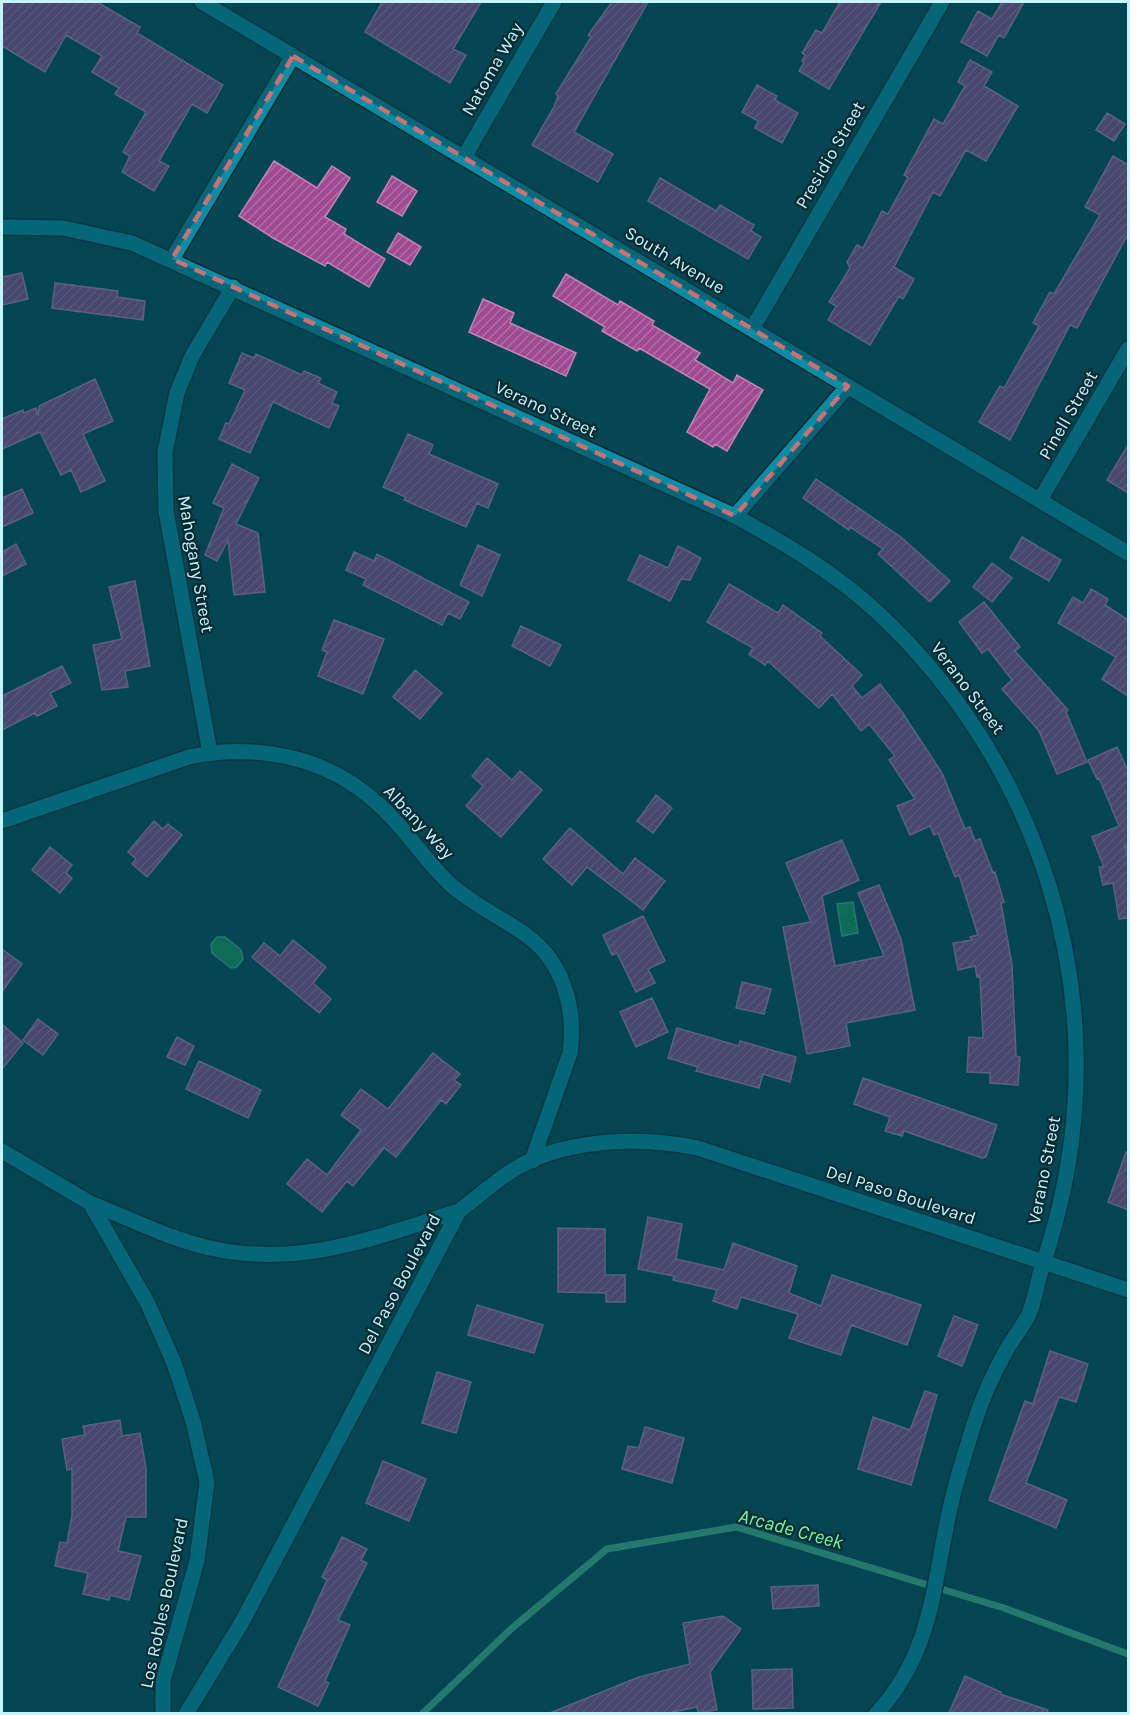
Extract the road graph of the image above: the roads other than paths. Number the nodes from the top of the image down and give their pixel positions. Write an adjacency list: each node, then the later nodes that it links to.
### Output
1 (202, 2): 4 (street, South Avenue)
2 (554, 2): 5 (street, Natoma Way)
3 (942, 2): 9 (street, Presidio Street)
4 (293, 56): 5 (street, South Avenue); 7 (street)
5 (464, 157): 9 (street, South Avenue)
6 (2, 227): 7 (street, Verano Street)
7 (172, 259): 8 (street, Verano Street)
8 (233, 287): 13 (street, Verano Street); 15 (street, Mahogany Street)
9 (752, 328): 11 (street, South Avenue)
10 (1128, 348): 12 (street, Pinell Street)
11 (848, 386): 12 (street, South Avenue); 13 (street)
12 (1040, 500): 14 (street, South Avenue)
13 (735, 516): 21 (street, Verano Street)
14 (1128, 553)
15 (210, 753): 16 (street, Albany Way); 18 (street, Albany Way)
16 (2, 821)
17 (2, 1151): 19 (street, Los Robles Boulevard)
18 (532, 1161): 20 (street, Del Paso Boulevard); 21 (street, Del Paso Boulevard)
19 (90, 1203): 20 (street, Los Robles Boulevard); 24 (street, Los Robles Boulevard)
20 (459, 1211): 25 (street, Del Paso Boulevard)
21 (1044, 1262): 22 (street, Del Paso Boulevard); 23 (street, Verano Street)
22 (1128, 1290)
23 (879, 1712)
24 (163, 1713)
25 (186, 1713)

